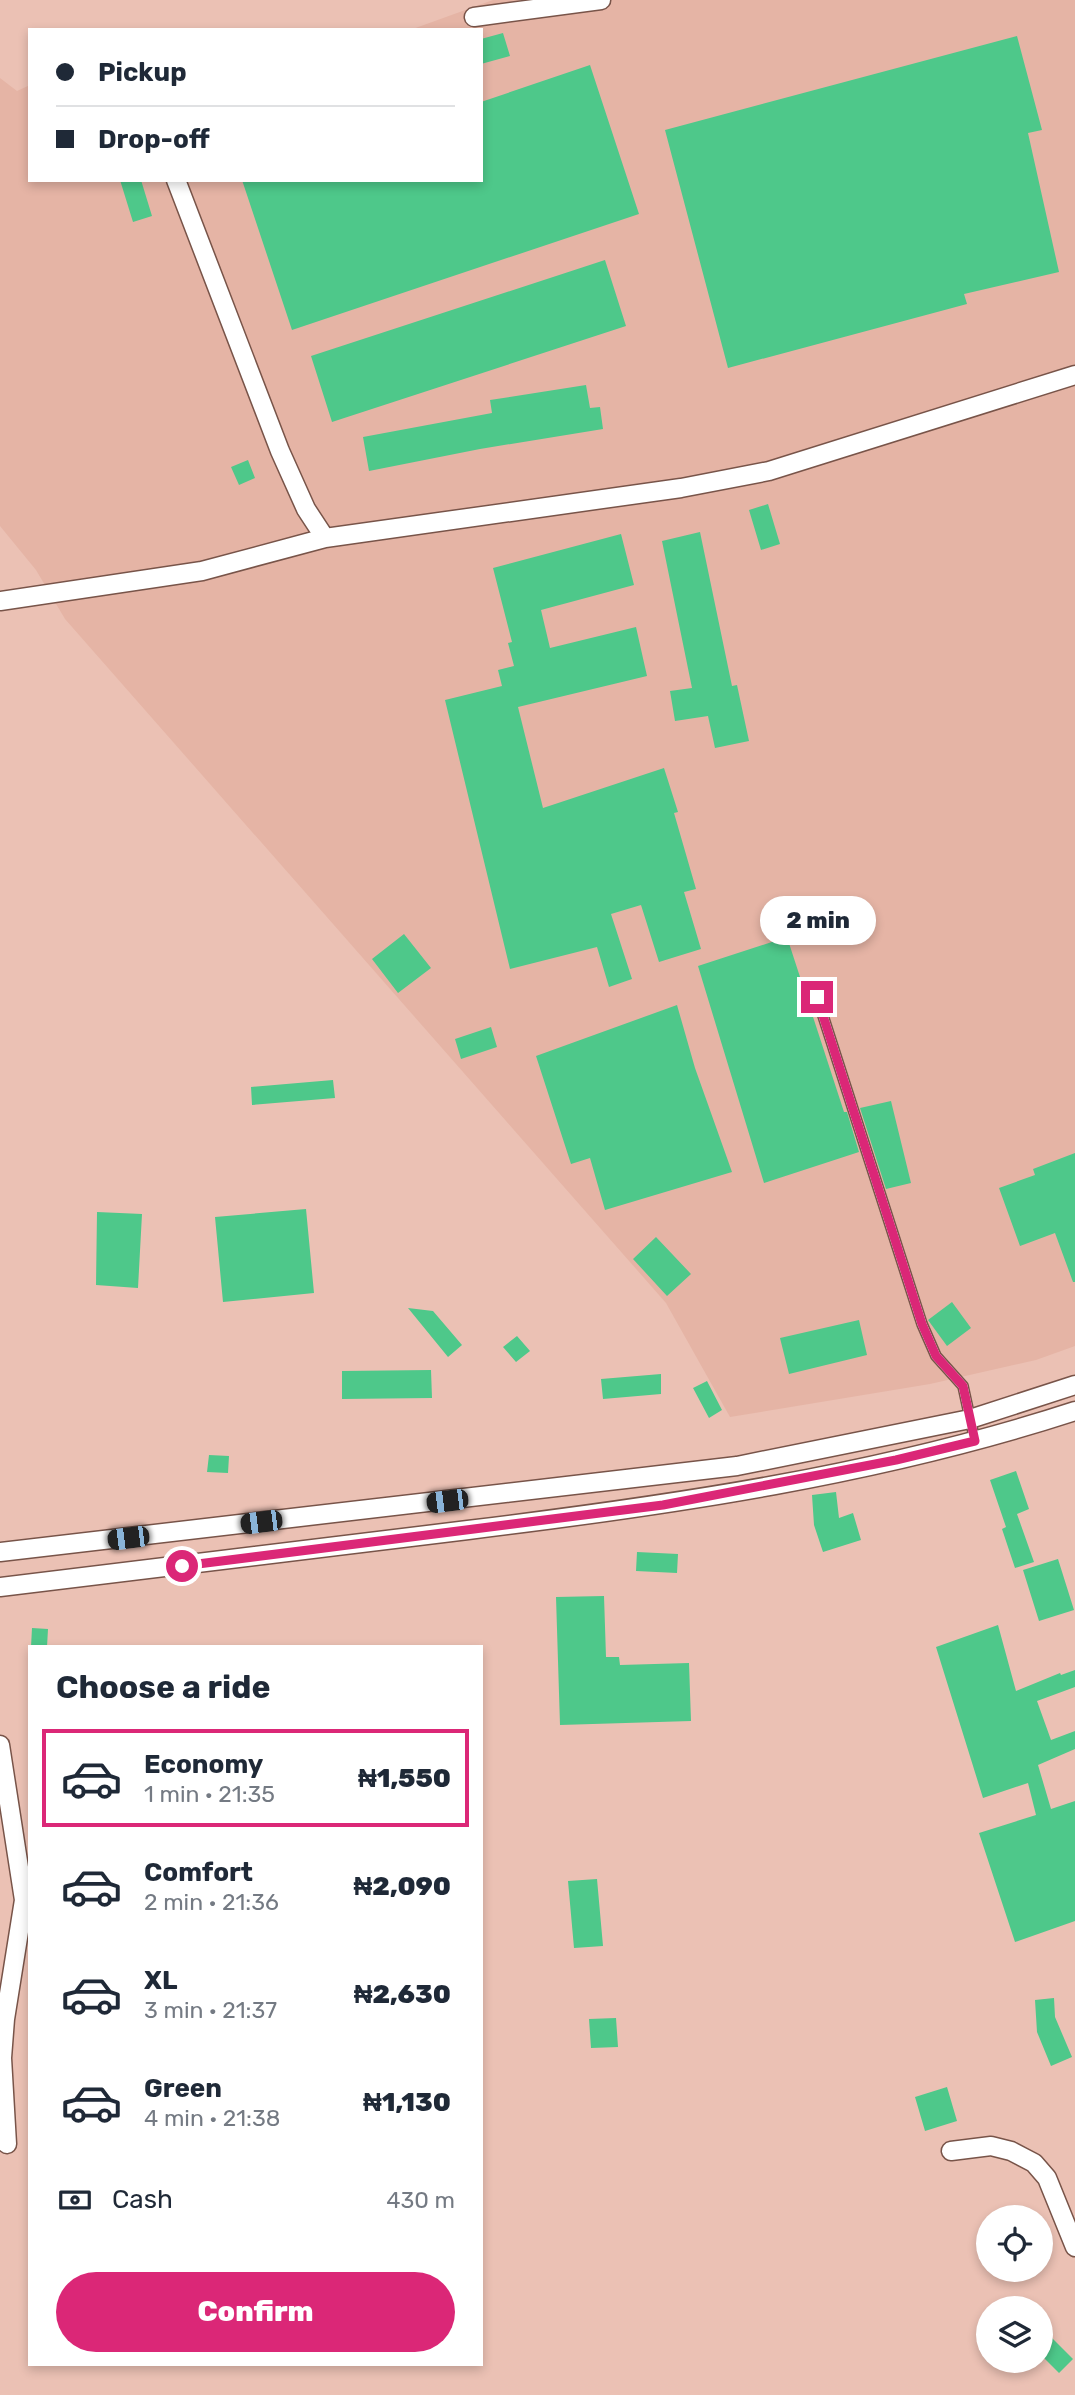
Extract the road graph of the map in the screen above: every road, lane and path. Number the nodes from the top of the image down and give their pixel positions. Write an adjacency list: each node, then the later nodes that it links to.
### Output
1 (601, 0): 2 (street)
2 (474, 17)
3 (177, 182): 5 (street)
4 (1075, 375): 5 (street)
5 (326, 538): 6 (street)
6 (0, 601)
7 (817, 997): 10 (lane)
8 (1075, 1385): 10 (street)
9 (1075, 1411): 11 (street)
10 (970, 1419): 11 (lane); 12 (street)
11 (975, 1441): 13 (street)
12 (0, 1552)
13 (0, 1587)
14 (0, 1745): 15 (street)
15 (7, 2144)
16 (951, 2151): 17 (street)
17 (1075, 2247)

